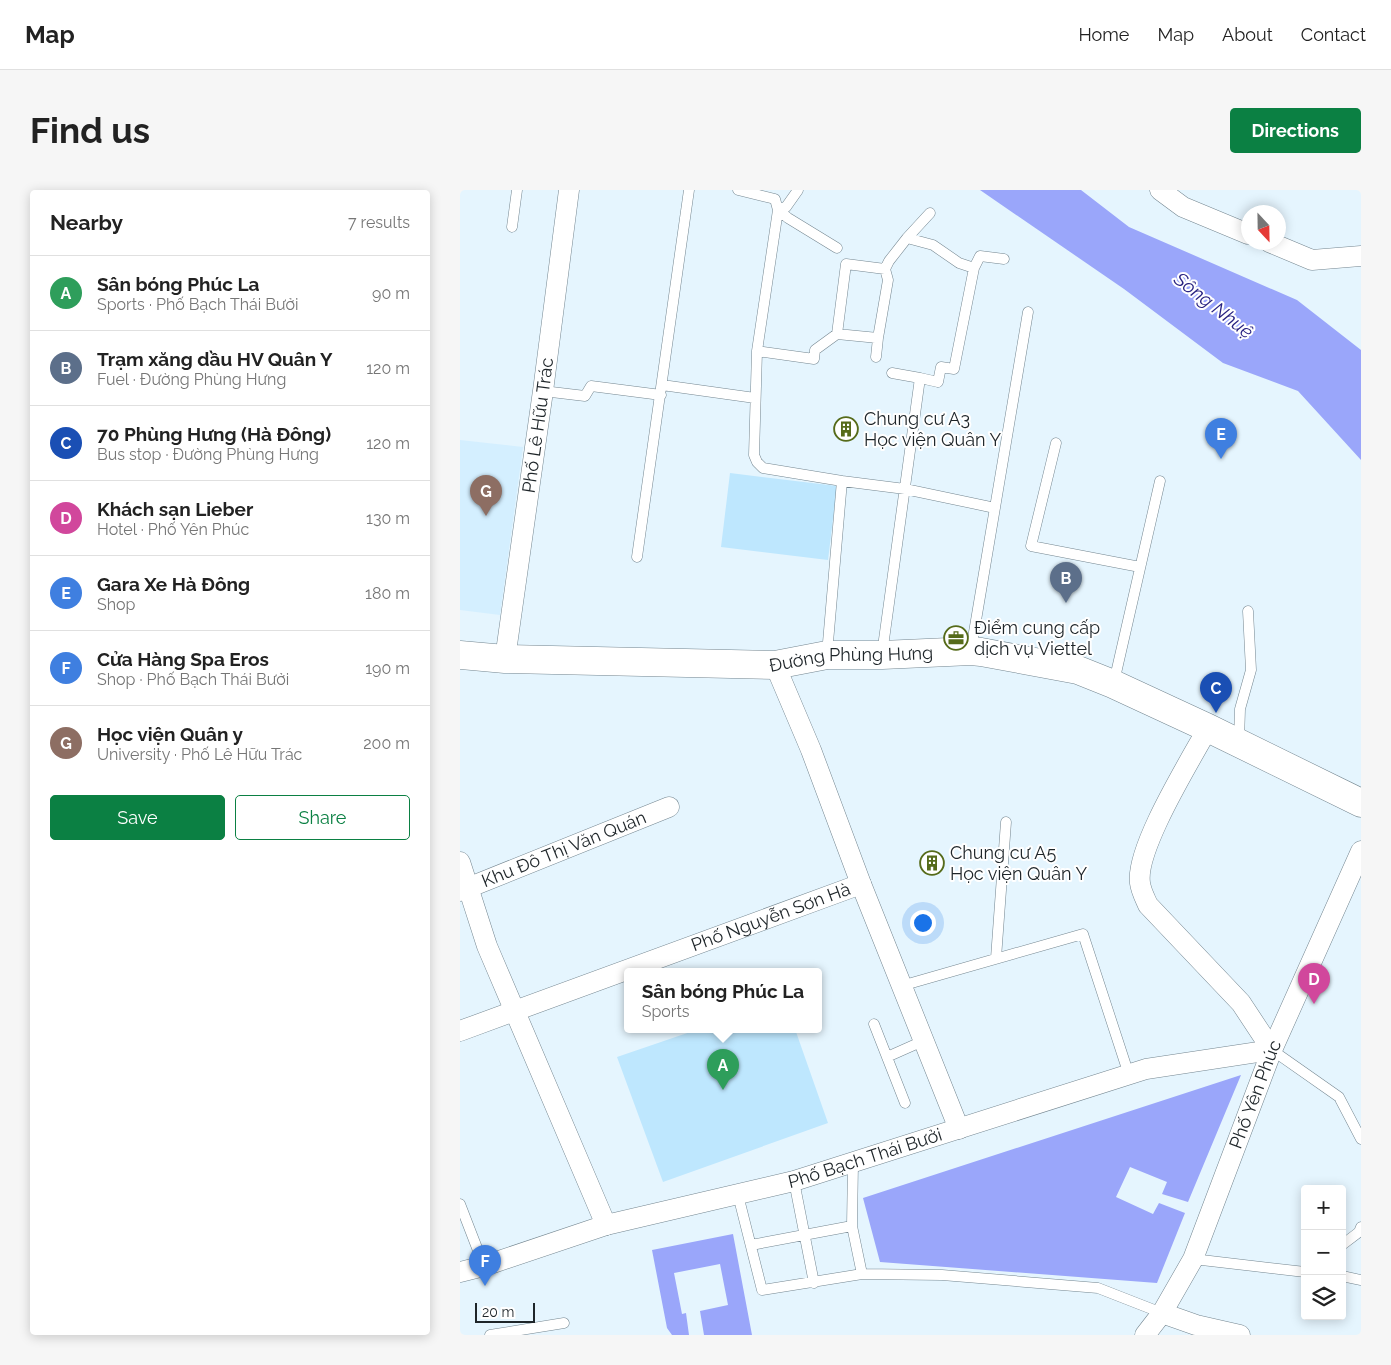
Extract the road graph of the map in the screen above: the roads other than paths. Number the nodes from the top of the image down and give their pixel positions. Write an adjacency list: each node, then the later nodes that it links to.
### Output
1 (517, 190): 9 (lane)
2 (569, 190): 26 (street, Phố Lê Hữu Trác)
3 (689, 190): 25 (lane)
4 (738, 190): 7 (lane)
5 (798, 190): 7 (lane)
6 (1160, 190): 10 (street)
7 (778, 210): 12 (lane); 21 (lane)
8 (930, 213): 11 (lane)
9 (512, 227)
10 (1241, 231)
11 (907, 238): 16 (lane); 17 (lane)
12 (837, 248)
13 (1286, 249): 14 (street)
14 (1361, 256)
15 (1004, 259): 16 (lane)
16 (974, 268): 24 (lane)
17 (885, 270): 19 (lane); 20 (lane)
18 (1028, 312): 32 (lane)
19 (837, 334): 20 (lane); 21 (lane)
20 (878, 338): 22 (lane)
21 (757, 351): 27 (lane)
22 (876, 357)
23 (892, 373): 24 (lane)
24 (920, 378): 31 (lane)
25 (661, 390): 26 (lane); 27 (lane); 33 (lane)
26 (543, 391): 40 (street, Phố Lê Hữu Trác)
27 (755, 398): 29 (lane)
28 (1056, 443): 34 (lane)
29 (842, 481): 31 (lane); 38 (lane)
30 (1160, 481): 34 (lane)
31 (905, 489): 32 (lane); 39 (lane)
32 (995, 508): 36 (lane)
33 (637, 558)
34 (1140, 567): 42 (lane)
35 (1248, 611): 44 (lane)
36 (971, 650): 39 (main road, Đường Phùng Hưng); 42 (main road, Đường Phùng Hưng)
37 (460, 654): 40 (main road, Đường Phùng Hưng)
38 (827, 655): 39 (main road, Đường Phùng Hưng); 41 (main road, Đường Phùng Hưng)
39 (882, 655)
40 (505, 659): 41 (main road, Đường Phùng Hưng)
41 (775, 665): 50 (street, Phố Nguyễn Sơn Hà)
42 (1113, 684): 43 (main road, Đường Phùng Hưng)
43 (1208, 728): 44 (main road, Đường Phùng Hưng); 60 (street)
44 (1239, 744): 45 (main road, Đường Phùng Hưng)
45 (1361, 803)
46 (669, 807): 51 (street, Khu Đô Thị Văn Quán)
47 (1006, 822): 52 (lane)
48 (1361, 851): 60 (street, Phố Yên Phúc)
49 (460, 862): 51 (street)
50 (860, 884): 53 (street, Phố Nguyễn Sơn Hà); 55 (street)
51 (464, 889): 56 (street)
52 (996, 958): 55 (lane); 62 (lane)
53 (632, 968)
54 (624, 971): 56 (street, Phố Nguyễn Sơn Hà)
55 (902, 986): 59 (street)
56 (515, 1011): 58 (street, Phố Nguyễn Sơn Hà); 70 (street)
57 (874, 1024): 61 (lane)
58 (460, 1031)
59 (923, 1041): 61 (lane); 64 (street)
60 (1272, 1050): 62 (street, Phố Bạch Thái Bưởi); 65 (lane); 76 (street, Phố Yên Phúc)
61 (887, 1057): 63 (lane)
62 (1129, 1075): 64 (street, Phố Bạch Thái Bưởi)
63 (905, 1103)
64 (958, 1129): 66 (street, Phố Bạch Thái Bưởi)
65 (1361, 1139)
66 (853, 1163): 67 (street, Phố Bạch Thái Bưởi); 71 (lane)
67 (794, 1181): 68 (street, Phố Bạch Thái Bưởi); 73 (lane)
68 (738, 1195): 70 (street, Phố Bạch Thái Bưởi); 75 (lane)
69 (460, 1204): 77 (lane)
70 (606, 1225): 77 (street, Phố Bạch Thái Bưởi)
71 (852, 1226): 73 (lane); 80 (lane)
72 (1361, 1227): 74 (lane)
73 (805, 1235): 75 (lane); 83 (lane)
74 (1346, 1241)
75 (751, 1245): 83 (lane)
76 (1193, 1259): 79 (lane); 84 (street, Phố Yên Phúc)
77 (484, 1266): 78 (street, Phố Bạch Thái Bưởi)
78 (460, 1272)
79 (1301, 1272)
80 (862, 1274): 83 (lane); 84 (lane)
81 (1346, 1276): 82 (lane)
82 (1361, 1280)
83 (814, 1283)
84 (1162, 1313): 87 (street, Phố Yên Phúc); 88 (street)
85 (564, 1323): 86 (lane)
86 (490, 1335)
87 (1145, 1335)
88 (1238, 1335)

